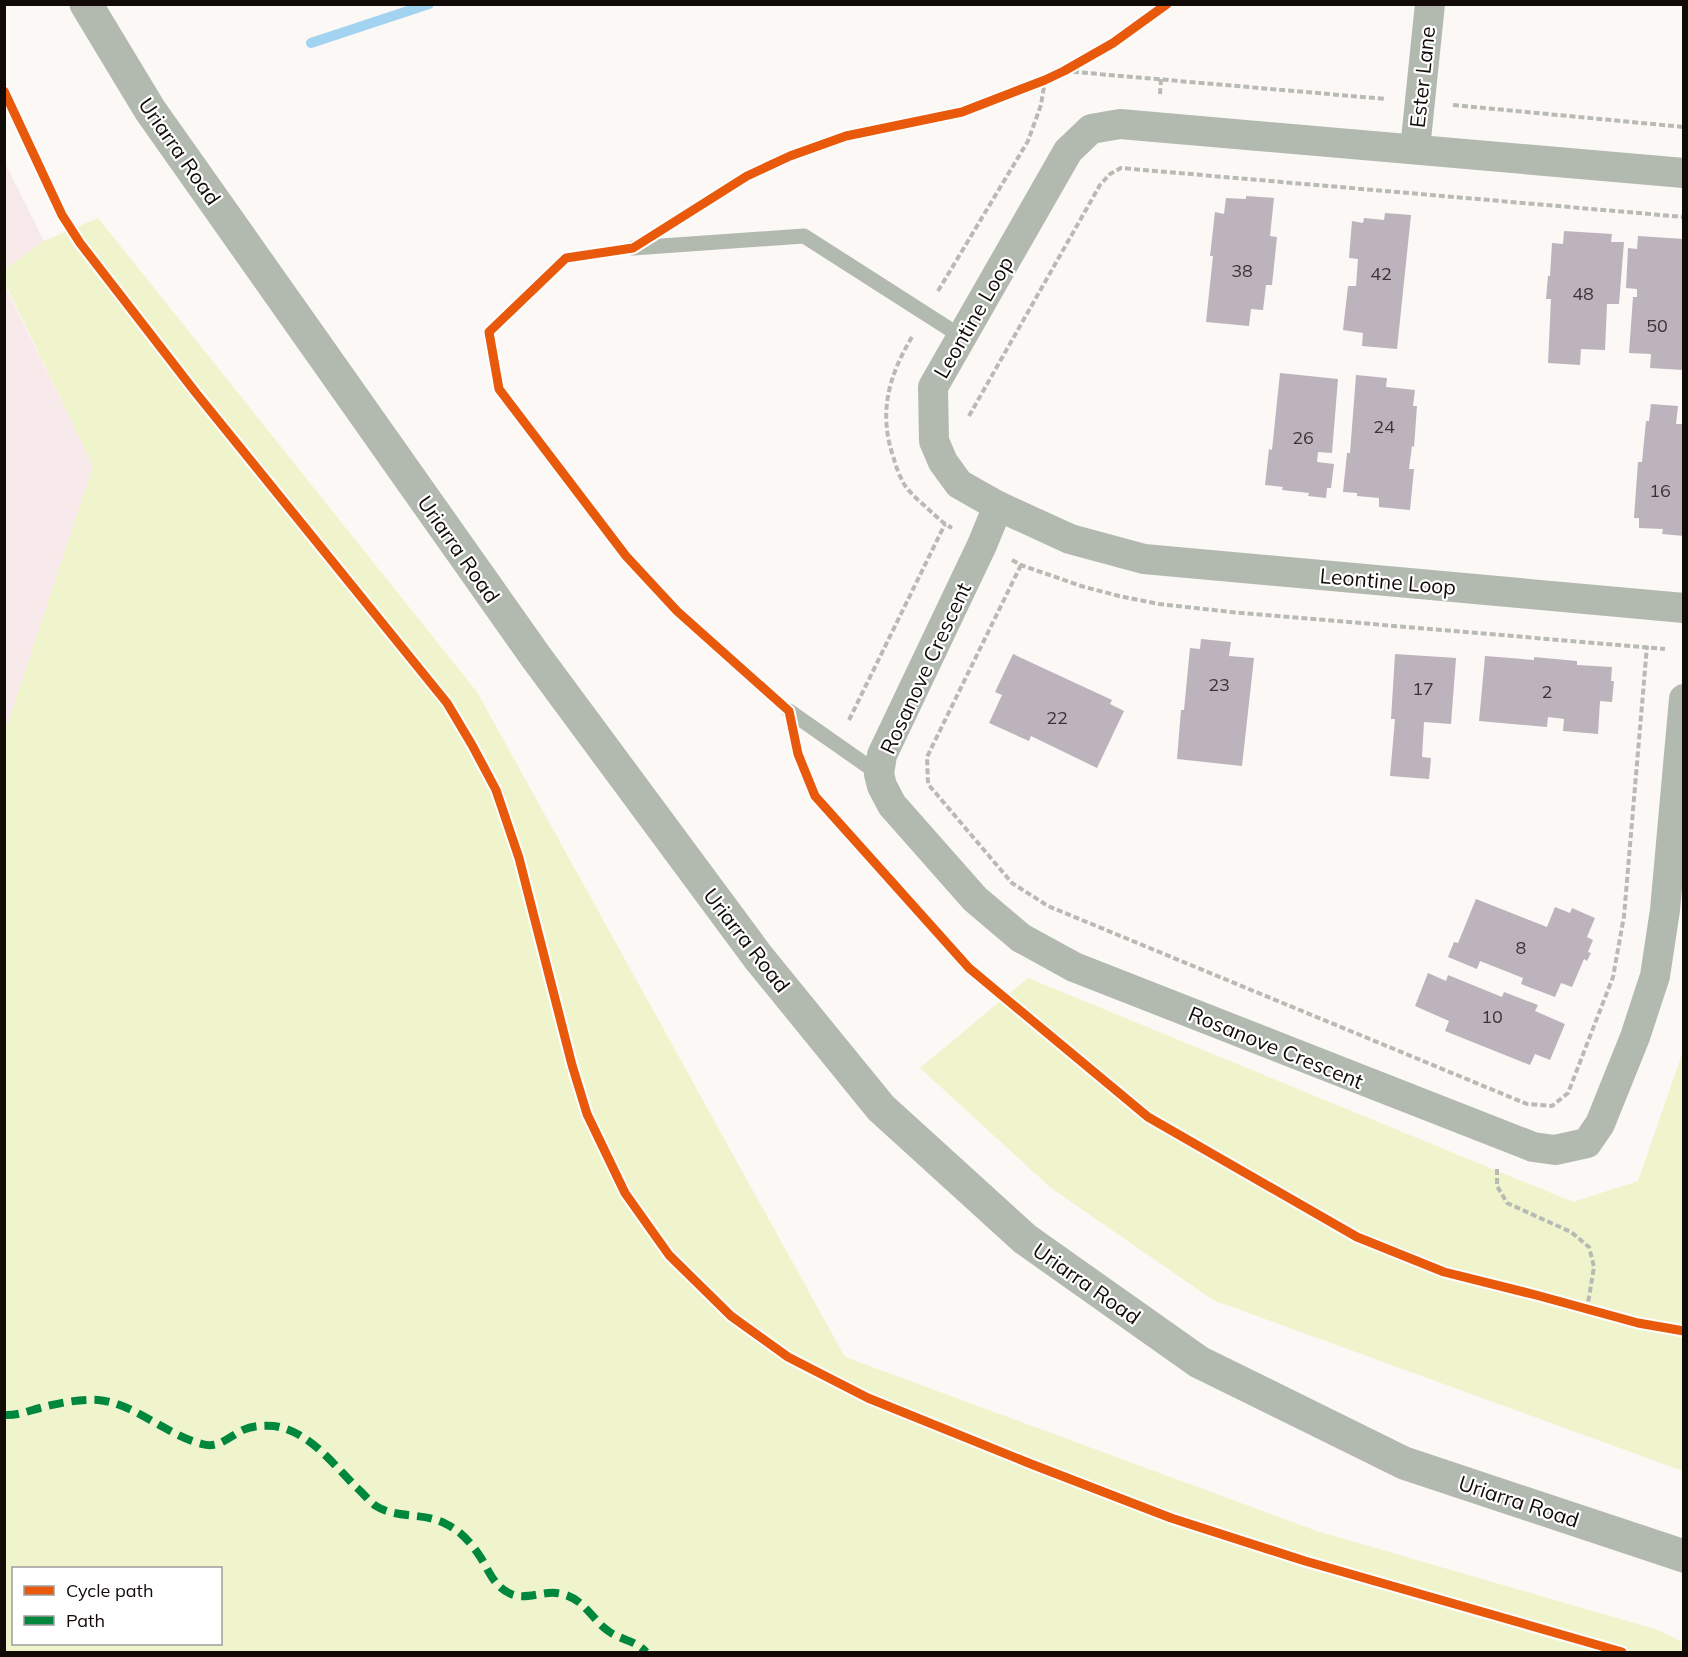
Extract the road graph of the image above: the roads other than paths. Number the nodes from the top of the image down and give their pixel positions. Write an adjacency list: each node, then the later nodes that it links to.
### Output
1 (86, 4): 12 (street, Uriarra Road)
2 (1430, 4): 3 (street, Ester Lane)
3 (1415, 149): 4 (street, Leontine Loop); 6 (street, Leontine Loop)
4 (1683, 173)
5 (633, 248): 6 (lane)
6 (962, 337): 7 (street, Leontine Loop)
7 (998, 506): 8 (street, Leontine Loop); 11 (street, Rosanove Crescent)
8 (1683, 608)
9 (1683, 699): 11 (street, Rosanove Crescent)
10 (789, 711): 11 (lane)
11 (879, 774)
12 (1683, 1556)

